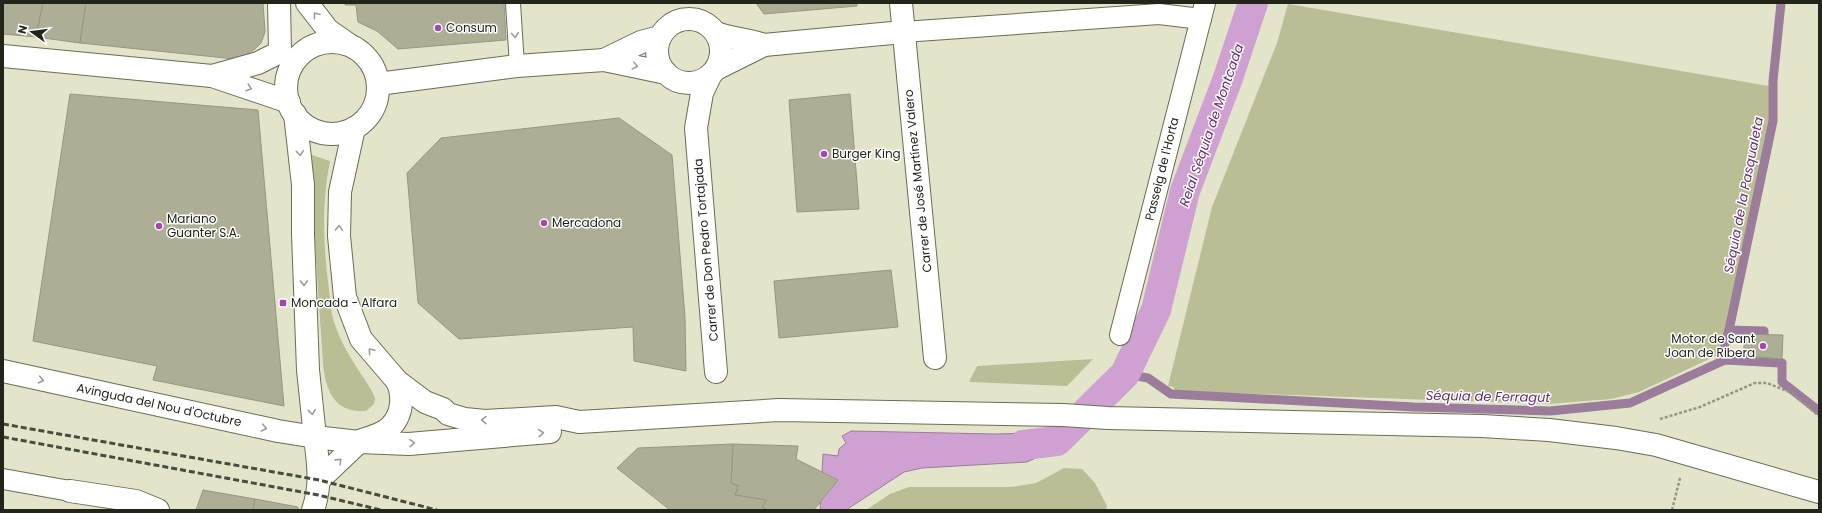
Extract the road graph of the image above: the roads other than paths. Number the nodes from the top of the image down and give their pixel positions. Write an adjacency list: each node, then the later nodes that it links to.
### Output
1 (278, 3): 15 (street)
2 (307, 3): 12 (street, one-way to 2)
3 (513, 3): 18 (lane, one-way to 18)
4 (679, 3): 11 (street)
5 (700, 3): 9 (street)
6 (901, 3): 10 (street, Carrer de José Martínez Valero)
7 (1154, 8): 8 (street); 10 (street)
8 (1203, 11): 26 (street, Passeig de l'Horta)
9 (712, 29): 11 (street); 13 (street); 19 (street)
10 (903, 32): 13 (street); 27 (street, Carrer de José Martínez Valero)
11 (663, 33): 17 (street); 21 (street)
12 (348, 44): 14 (street); 22 (street)
13 (764, 45): 19 (street)
14 (309, 48): 15 (street); 23 (street)
15 (280, 52): 20 (street); 23 (street)
16 (3, 56): 20 (street)
17 (604, 60): 18 (street); 21 (street, one-way to 21)
18 (517, 66): 22 (street)
19 (713, 72): 21 (street); 25 (street, Carrer de Don Pedro Tortajada)
20 (212, 76): 23 (street, one-way to 23)
21 (670, 76): 25 (street, Carrer de Don Pedro Tortajada)
22 (378, 84): 24 (street)
23 (290, 102): 24 (street); 32 (street, one-way to 32)
24 (354, 128): 30 (street, one-way to 24)
25 (696, 128): 29 (street, Carrer de Don Pedro Tortajada)
26 (1120, 335)
27 (935, 358)
28 (3, 372): 32 (street, Avinguda del Nou d'Octubre, one-way to 32)
29 (716, 372)
30 (397, 381): 31 (street, one-way to 30); 33 (street)
31 (579, 422): 33 (street, Avinguda del Nou d'Octubre, one-way to 31); 37 (street)
32 (315, 437): 33 (street, Avinguda del Nou d'Octubre); 35 (street)
33 (359, 442): 35 (street, one-way to 33)
34 (3, 480): 36 (street)
35 (319, 480): 39 (street)
36 (70, 491): 38 (street)
37 (1819, 492)
38 (158, 510)
39 (313, 510)

